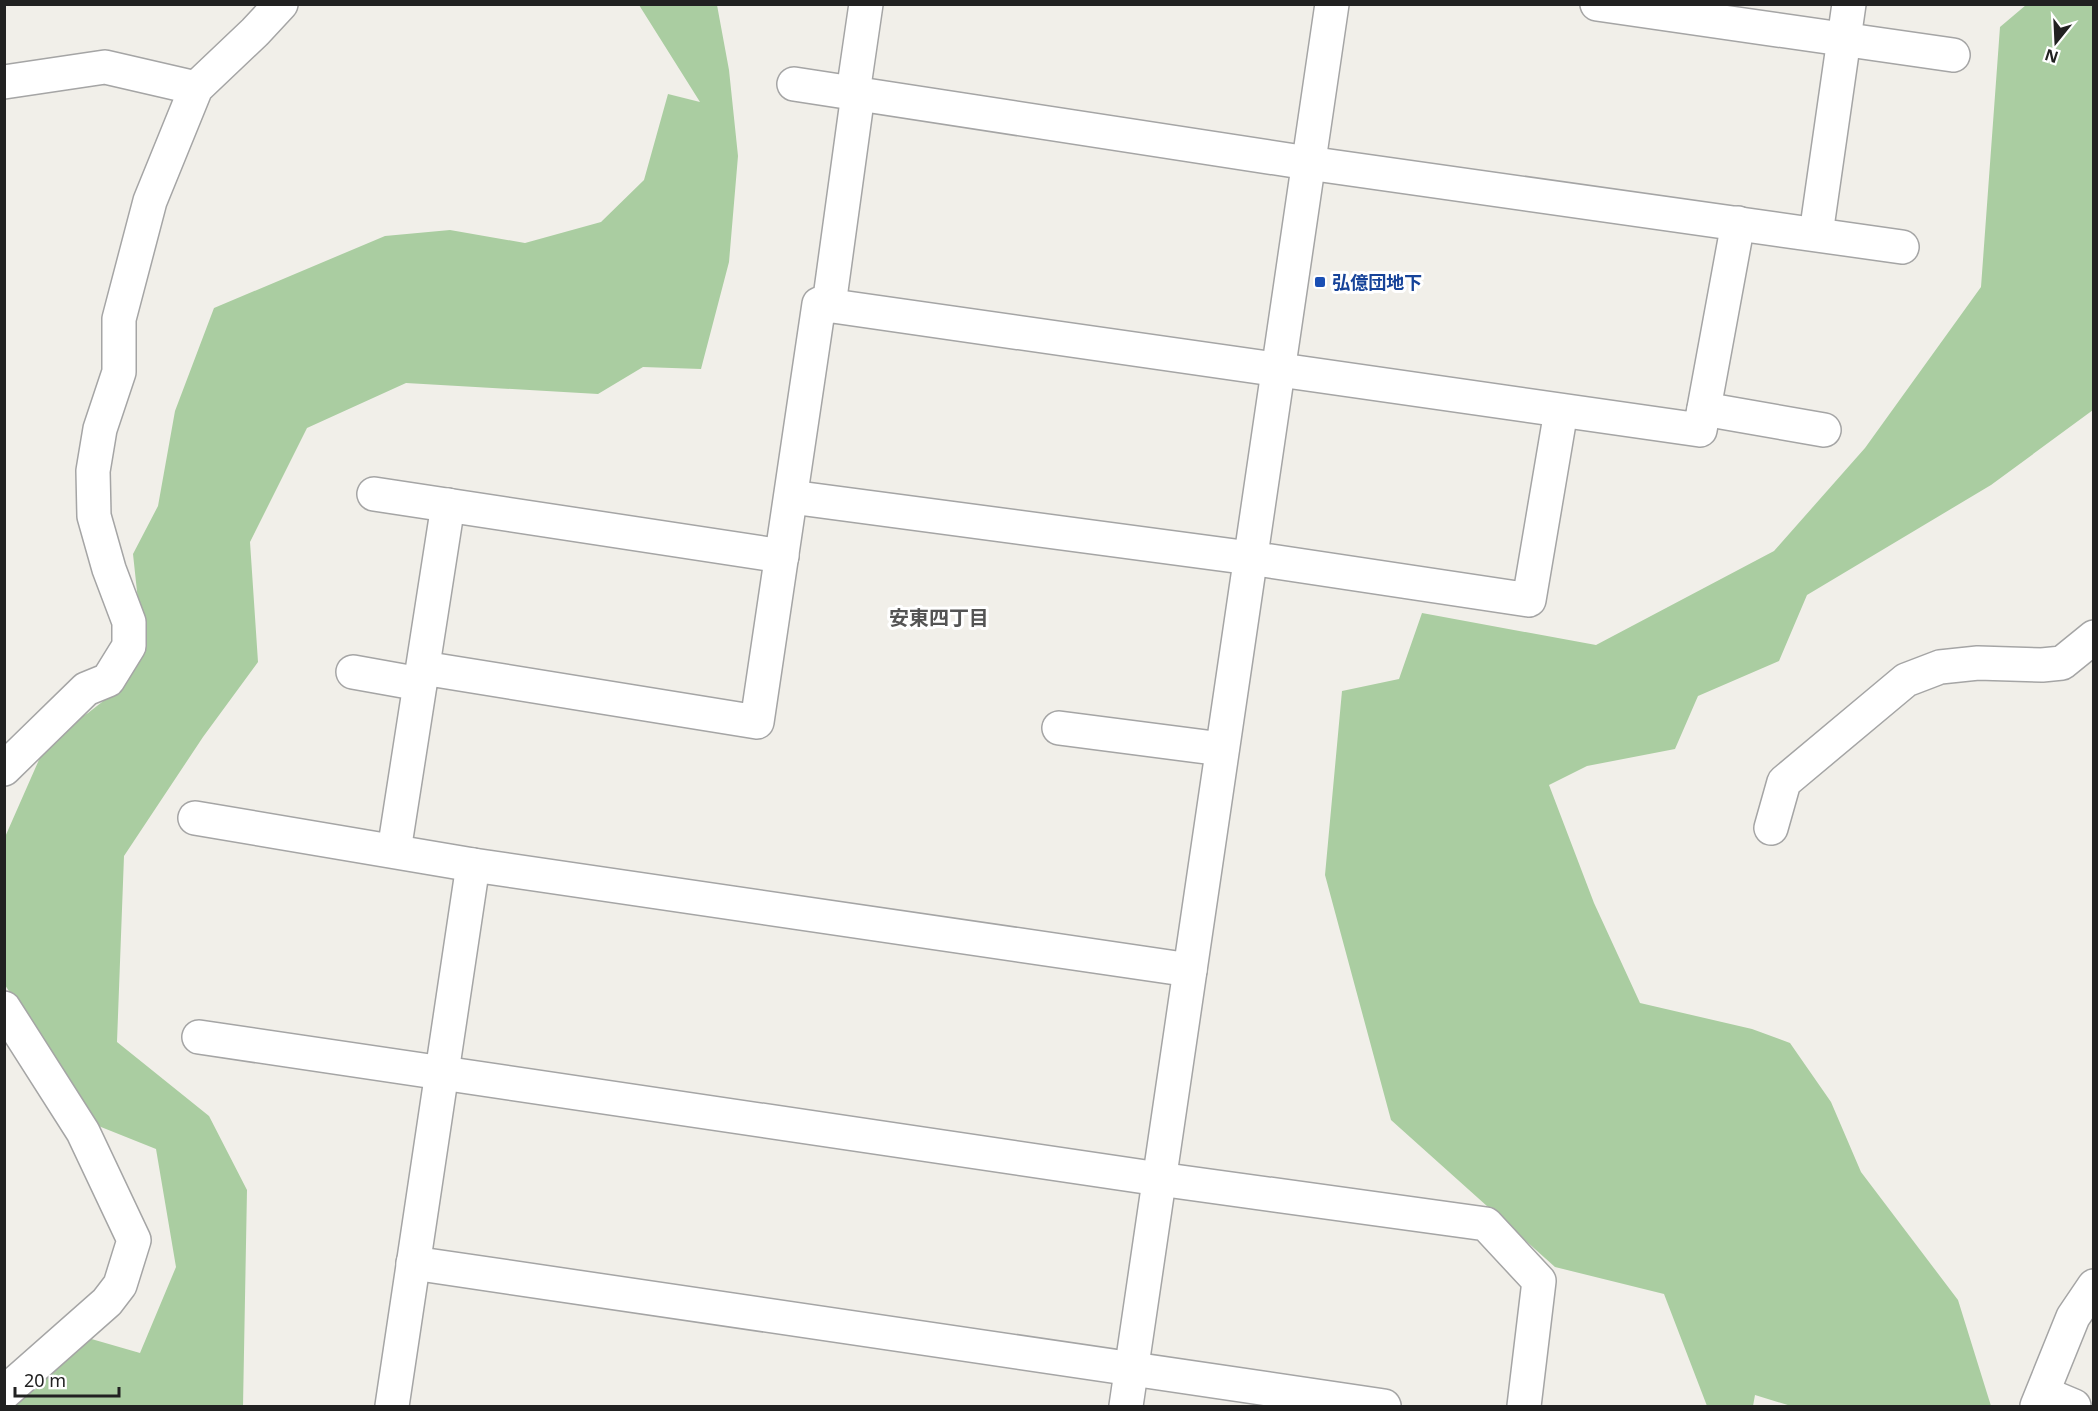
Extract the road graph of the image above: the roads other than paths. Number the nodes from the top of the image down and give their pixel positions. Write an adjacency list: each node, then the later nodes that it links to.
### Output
1 (280, 4): 10 (street)
2 (866, 4): 11 (street)
3 (1332, 4): 12 (street)
4 (1597, 4): 6 (street)
5 (1849, 4): 6 (street)
6 (1844, 39): 7 (street); 14 (street)
7 (1953, 55)
8 (4, 81): 10 (street)
9 (794, 84): 11 (street)
10 (196, 88): 31 (street)
11 (856, 94): 12 (street); 16 (street)
12 (1308, 164): 13 (street); 17 (street)
13 (1737, 224): 14 (street); 18 (street)
14 (1816, 234): 15 (street)
15 (1902, 247)
16 (829, 305): 17 (street); 22 (street)
17 (1278, 370): 19 (street); 25 (street)
18 (1704, 409): 19 (street); 20 (street)
19 (1561, 411): 25 (street)
20 (1824, 430)
21 (374, 494): 23 (street)
22 (791, 497): 24 (street); 25 (street)
23 (448, 505): 24 (street); 28 (street)
24 (782, 556): 28 (street)
25 (1251, 558): 30 (street)
26 (2094, 637): 33 (street)
27 (353, 672): 28 (street)
28 (421, 676): 34 (street)
29 (1059, 728): 30 (street)
30 (1222, 749): 36 (street)
31 (4, 769)
32 (195, 818): 34 (street)
33 (1771, 828)
34 (394, 851): 35 (street)
35 (473, 865): 36 (street); 39 (street)
36 (1190, 970): 40 (street)
37 (4, 1008): 44 (street)
38 (199, 1037): 39 (street)
39 (442, 1074): 40 (street); 41 (street)
40 (1159, 1179): 43 (street); 49 (street)
41 (413, 1263): 43 (street); 46 (street)
42 (2094, 1286): 45 (street)
43 (1131, 1370): 47 (street); 48 (street)
44 (4, 1393)
45 (2040, 1400): 50 (street)
46 (392, 1407)
47 (1126, 1407)
48 (1384, 1407)
49 (1524, 1407)
50 (2074, 1407)

